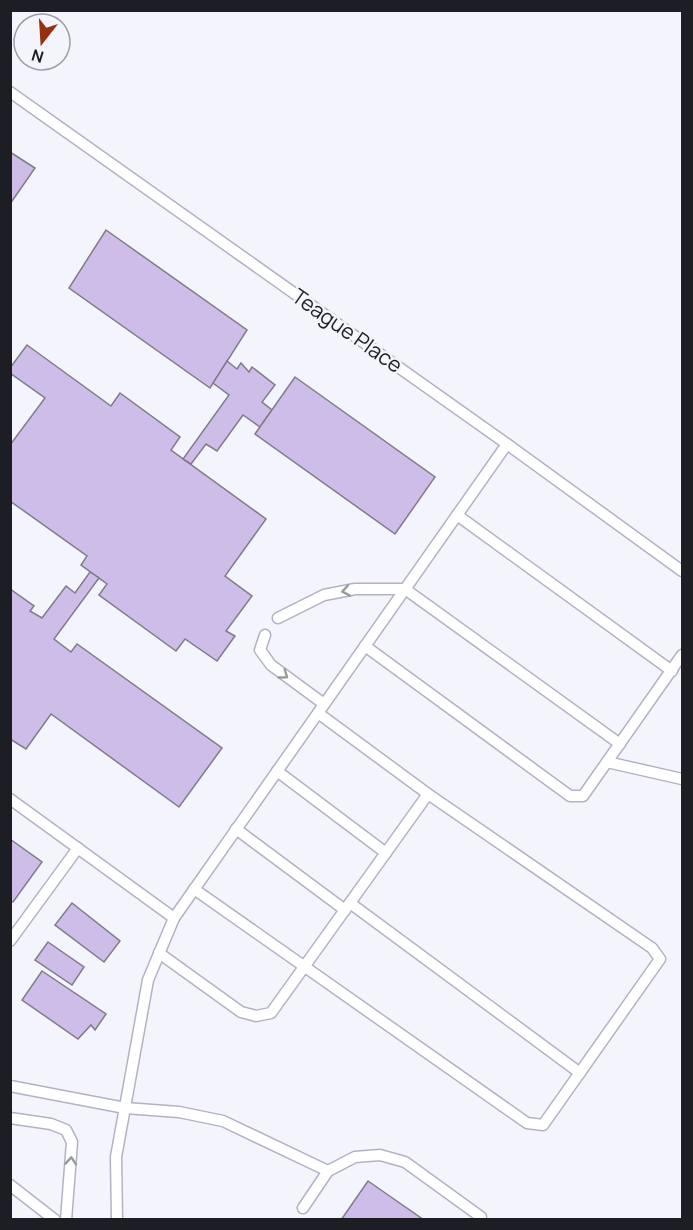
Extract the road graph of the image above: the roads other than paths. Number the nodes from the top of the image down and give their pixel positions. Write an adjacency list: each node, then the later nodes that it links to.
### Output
1 (10, 92): 2 (lane, Teague Place)
2 (507, 444): 3 (lane); 4 (lane, Teague Place)
3 (457, 516): 5 (lane); 10 (lane)
4 (682, 571)
5 (405, 589): 6 (lane, one-way to 6); 8 (lane); 12 (lane)
6 (278, 618)
7 (265, 635): 11 (lane, one-way to 11)
8 (365, 646): 11 (lane); 13 (lane)
9 (682, 655): 10 (lane)
10 (672, 671): 12 (lane)
11 (321, 708): 14 (lane); 16 (lane)
12 (620, 744): 13 (lane)
13 (607, 762): 15 (lane)
14 (277, 771): 18 (lane); 20 (lane)
15 (682, 779)
16 (428, 794): 20 (lane); 27 (lane)
17 (10, 799): 19 (lane)
18 (236, 829): 21 (lane); 22 (lane)
19 (78, 848): 23 (lane); 24 (lane)
20 (386, 852): 22 (lane)
21 (194, 889): 23 (lane); 26 (lane)
22 (348, 906): 26 (lane); 27 (lane)
23 (174, 918): 25 (lane)
24 (11, 940)
25 (159, 953): 26 (lane); 29 (lane)
26 (304, 967): 27 (lane)
27 (580, 1073)
28 (10, 1086): 29 (lane)
29 (125, 1108): 31 (lane); 37 (lane)
30 (10, 1118): 36 (lane, one-way to 30)
31 (327, 1171): 33 (lane); 34 (lane)
32 (10, 1185): 35 (lane)
33 (303, 1209)
34 (481, 1217)
35 (55, 1220)
36 (66, 1220)
37 (117, 1220)

